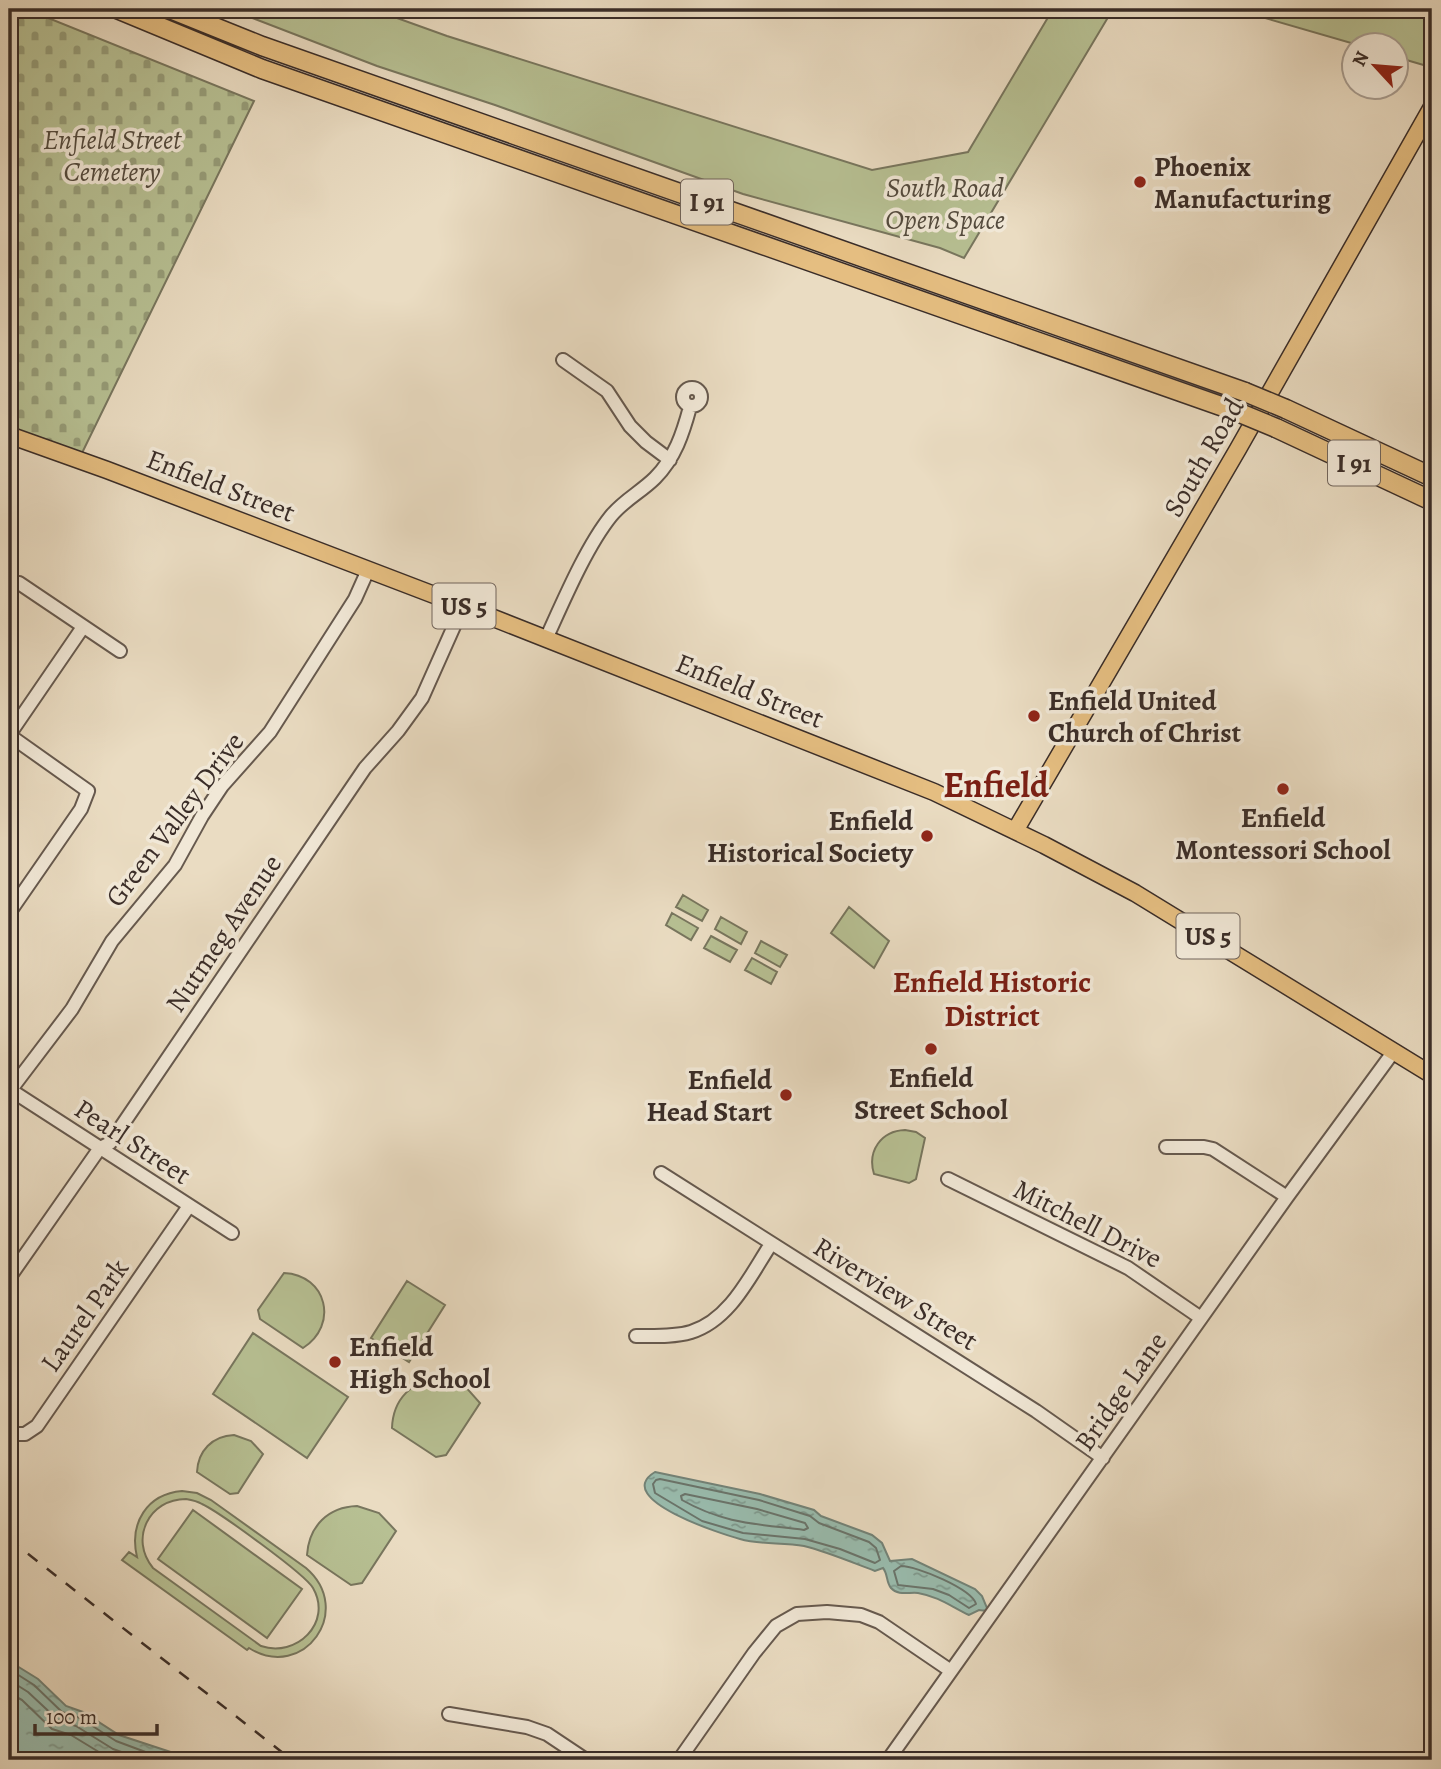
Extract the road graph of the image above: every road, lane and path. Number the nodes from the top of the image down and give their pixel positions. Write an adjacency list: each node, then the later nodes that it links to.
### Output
1 (117, 9): 9 (highway, I 91, bridge)
2 (170, 9): 8 (highway, I 91, bridge)
3 (1432, 107): 17 (main road, South Road)
4 (563, 360): 7 (street)
5 (690, 407): 7 (street)
6 (9, 435): 10 (main road, Enfield Street / US 5)
7 (670, 460): 14 (street)
8 (1432, 477)
9 (1432, 501)
10 (368, 570): 12 (main road, Enfield Street / US 5); 21 (street, Green Valley Drive)
11 (19, 583): 13 (street)
12 (463, 606): 14 (main road, Enfield Street / US 5); 23 (street, Nutmeg Avenue)
13 (83, 627): 15 (street); 16 (street)
14 (546, 639): 17 (main road, Enfield Street / US 5)
15 (120, 651)
16 (9, 735): 18 (street)
17 (1015, 831): 19 (main road, Enfield Street / US 5)
18 (9, 913)
19 (1394, 1051): 20 (main road, Enfield Street / US 5); 26 (street, Bridge Lane)
20 (1432, 1075)
21 (9, 1090): 23 (street, Pearl Street)
22 (1166, 1147): 26 (street)
23 (100, 1148): 27 (street, Pearl Street); 30 (street, Nutmeg Avenue)
24 (662, 1173): 29 (street, Riverview Street)
25 (948, 1179): 31 (street, Mitchell Drive)
26 (1287, 1198): 31 (street, Bridge Lane)
27 (189, 1206): 28 (street, Pearl Street); 33 (street, Laurel Park)
28 (232, 1233)
29 (771, 1244): 32 (street); 34 (street, Riverview Street)
30 (9, 1278)
31 (1201, 1318): 34 (street, Bridge Lane)
32 (636, 1336)
33 (9, 1434)
34 (1103, 1458): 35 (street, Bridge Lane)
35 (951, 1671): 38 (street); 39 (street, Bridge Lane)
36 (449, 1714): 37 (street)
37 (586, 1760)
38 (679, 1760)
39 (888, 1760)

